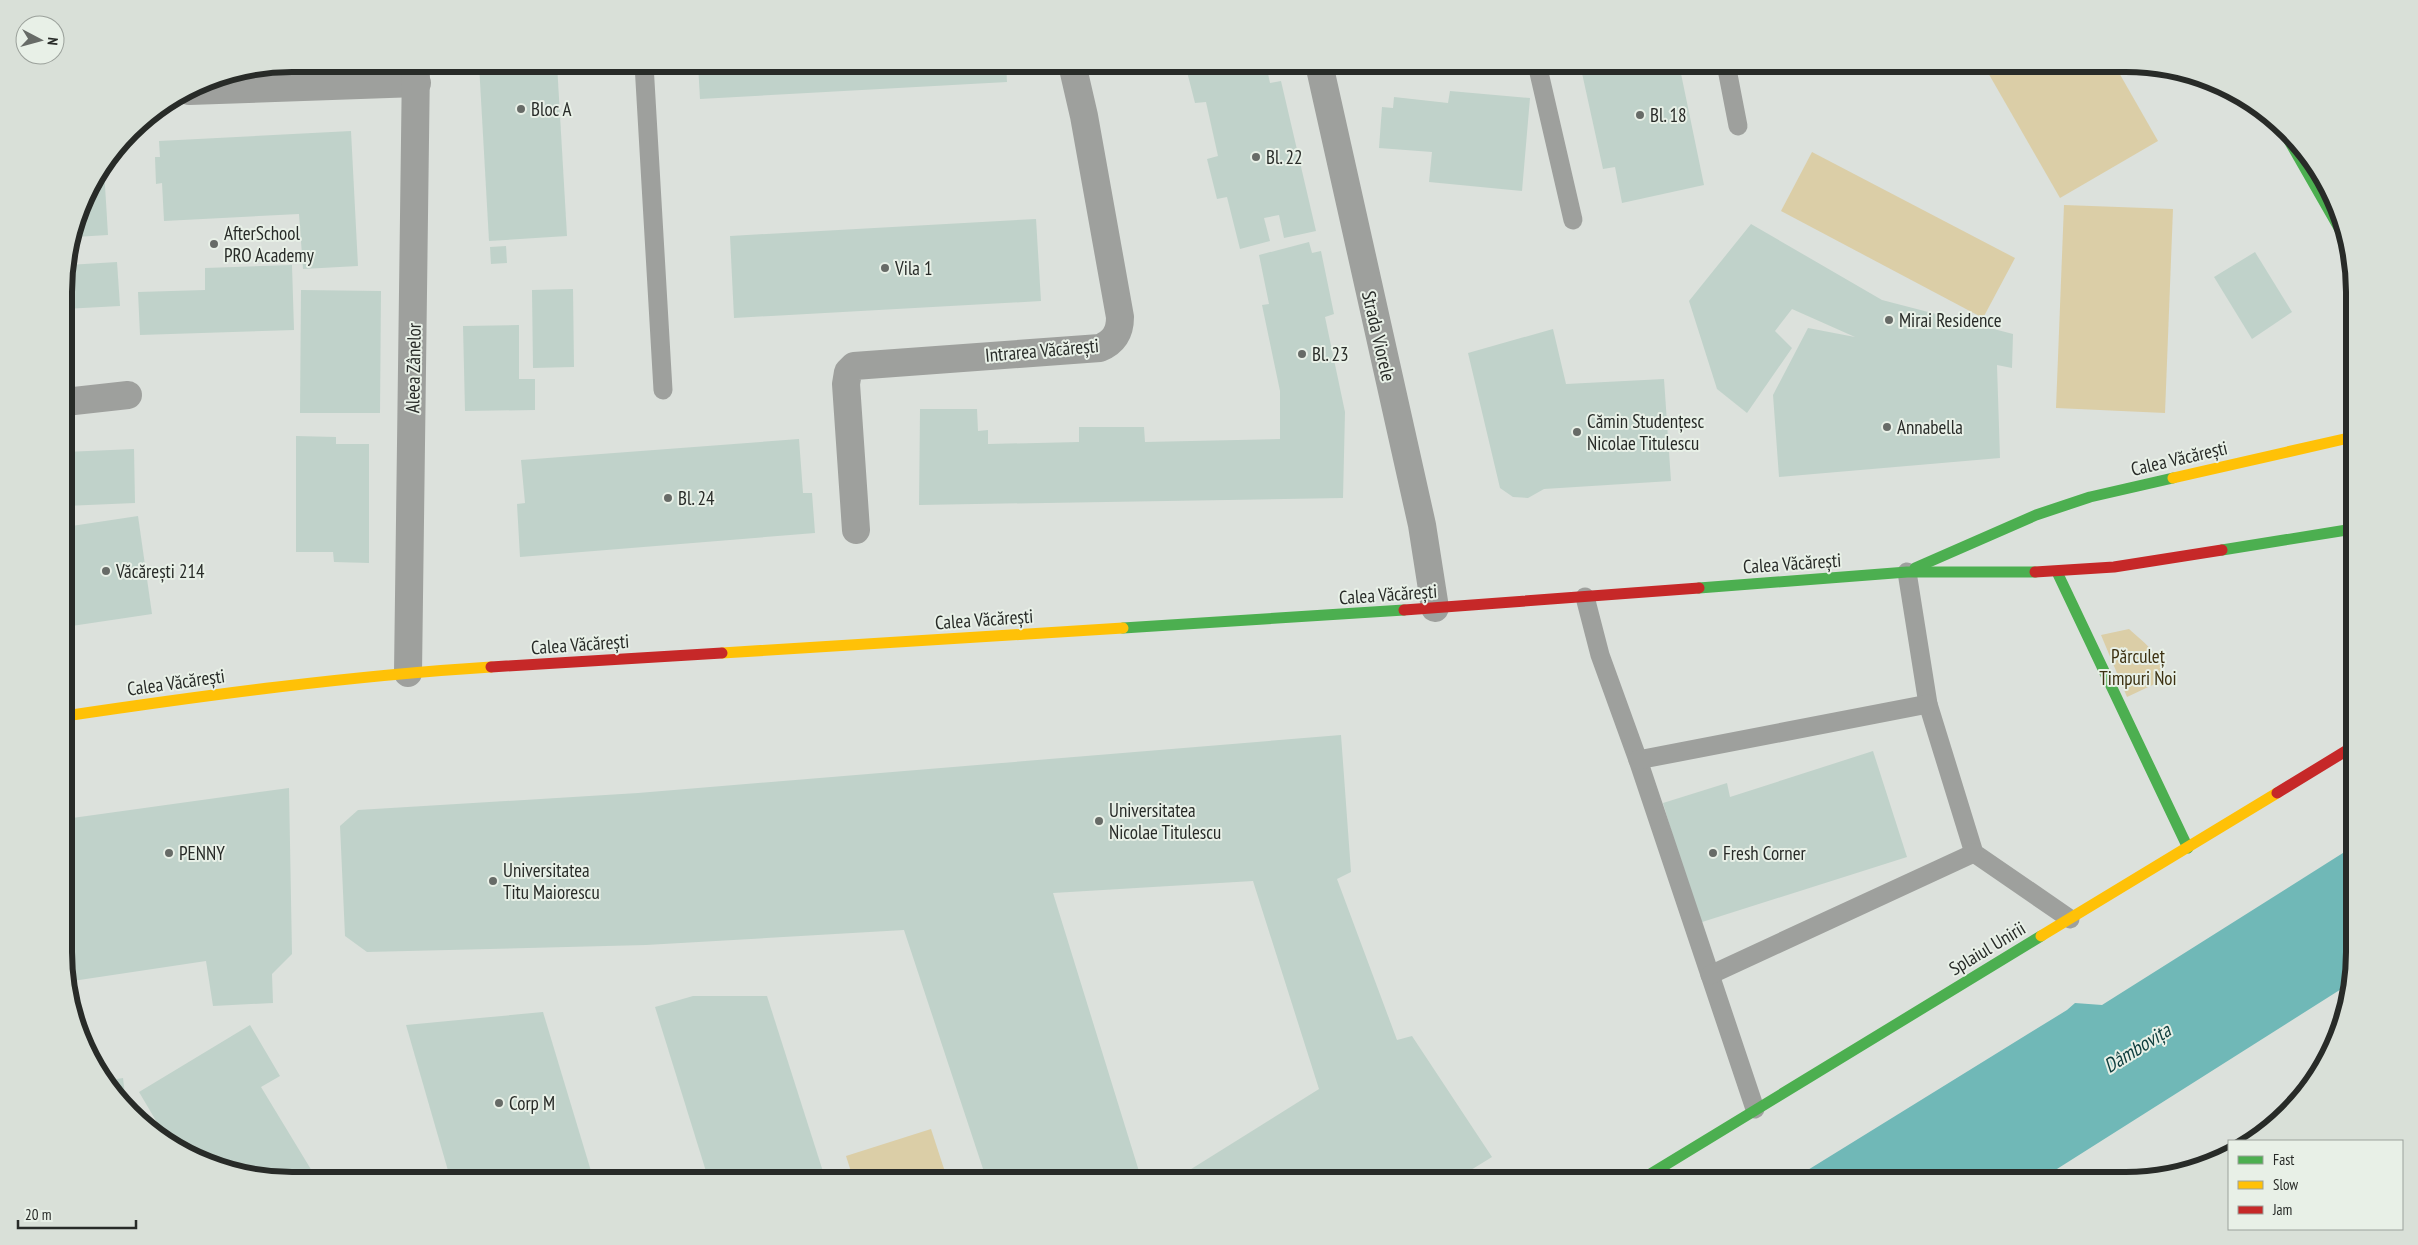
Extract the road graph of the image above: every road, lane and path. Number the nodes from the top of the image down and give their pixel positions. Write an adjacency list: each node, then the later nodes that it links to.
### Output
1 (644, 72): 12 (lane)
2 (1074, 72): 16 (street, Intrarea Văcărești)
3 (1324, 72): 21 (street, Strada Viorele)
4 (1539, 72): 11 (lane)
5 (1728, 72): 8 (lane)
6 (417, 73): 7 (street); 22 (street, Aleea Zânelor)
7 (207, 90)
8 (1738, 126)
9 (2298, 157): 10 (main road)
10 (2331, 214)
11 (1572, 220)
12 (663, 390)
13 (128, 396): 14 (street)
14 (72, 401)
15 (2346, 439): 18 (main road, Calea Văcărești)
16 (856, 530)
17 (2346, 531): 19 (main road, Calea Văcărești)
18 (1907, 572): 19 (main road, Calea Văcărești); 20 (main road, Calea Văcărești); 23 (lane)
19 (2057, 572): 27 (main road)
20 (1585, 597): 21 (main road, Calea Văcărești); 26 (lane)
21 (1435, 608): 22 (main road, Calea Văcărești)
22 (408, 673): 24 (main road, Calea Văcărești)
23 (1928, 704): 26 (lane); 28 (lane)
24 (72, 715)
25 (2346, 751): 27 (main road, Splaiul Unirii)
26 (1638, 760): 30 (lane)
27 (2188, 848): 29 (main road, Splaiul Unirii)
28 (1974, 853): 29 (lane); 30 (lane)
29 (2070, 919): 31 (main road, Splaiul Unirii)
30 (1710, 975): 31 (lane)
31 (1755, 1108): 32 (main road, Splaiul Unirii)
32 (1653, 1172)

